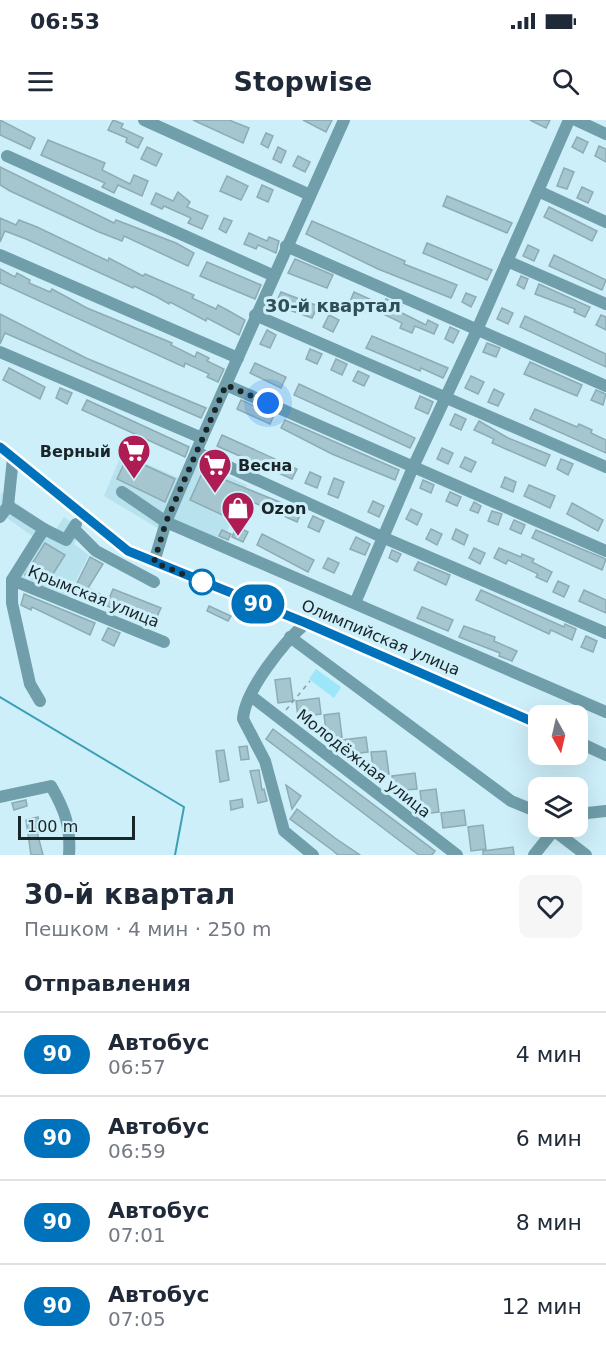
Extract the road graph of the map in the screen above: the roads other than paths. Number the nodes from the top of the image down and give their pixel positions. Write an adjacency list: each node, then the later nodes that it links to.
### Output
1 (144, 120): 10 (street)
2 (344, 120): 10 (street)
3 (569, 120): 9 (street)
4 (576, 120): 7 (street)
5 (582, 120): 6 (street)
6 (606, 125)
7 (606, 134)
8 (7, 156): 15 (street)
9 (538, 191): 11 (street); 14 (street)
10 (310, 195): 12 (street)
11 (606, 222)
12 (286, 246): 15 (street); 18 (street)
13 (0, 255): 20 (street)
14 (507, 261): 16 (street); 18 (street)
15 (272, 275): 17 (street)
16 (606, 304)
17 (255, 315): 20 (street); 23 (street)
18 (477, 330): 22 (street); 23 (street)
19 (0, 352): 24 (street)
20 (237, 358): 21 (street)
21 (226, 385): 24 (street); 28 (street)
22 (606, 386)
23 (445, 396): 28 (street); 29 (street)
24 (202, 438): 26 (street)
25 (0, 447): 27 (street, Олимпийская улица)
26 (196, 452): 34 (street); 37 (street)
27 (13, 458): 31 (street); 32 (street, Олимпийская улица)
28 (414, 465): 37 (street); 38 (street)
29 (606, 467)
30 (122, 492): 34 (street)
31 (8, 506): 33 (street); 35 (street)
32 (81, 514): 36 (street); 39 (street, Олимпийская улица)
33 (0, 517)
34 (166, 522): 39 (street); 42 (street)
35 (44, 529): 36 (street); 40 (street)
36 (74, 529): 41 (street)
37 (382, 537): 42 (street); 44 (street)
38 (606, 551)
39 (154, 562): 43 (street, Олимпийская улица)
40 (12, 580): 46 (street, Крымская улица); 48 (street)
41 (154, 582)
42 (355, 603): 49 (street)
43 (306, 623): 45 (street); 50 (street, Олимпийская улица)
44 (606, 633)
45 (290, 637): 47 (street); 54 (street)
46 (164, 642)
47 (251, 696): 58 (street); 59 (street, Молодёжная улица)
48 (40, 701)
49 (606, 712)
50 (528, 720)
51 (588, 747): 52 (street)
52 (606, 755)
53 (0, 798): 57 (street)
54 (528, 808)
55 (606, 811): 56 (street)
56 (588, 813)
57 (69, 855)
58 (313, 855)
59 (457, 855)
60 (534, 855): 61 (street)
61 (586, 855)

